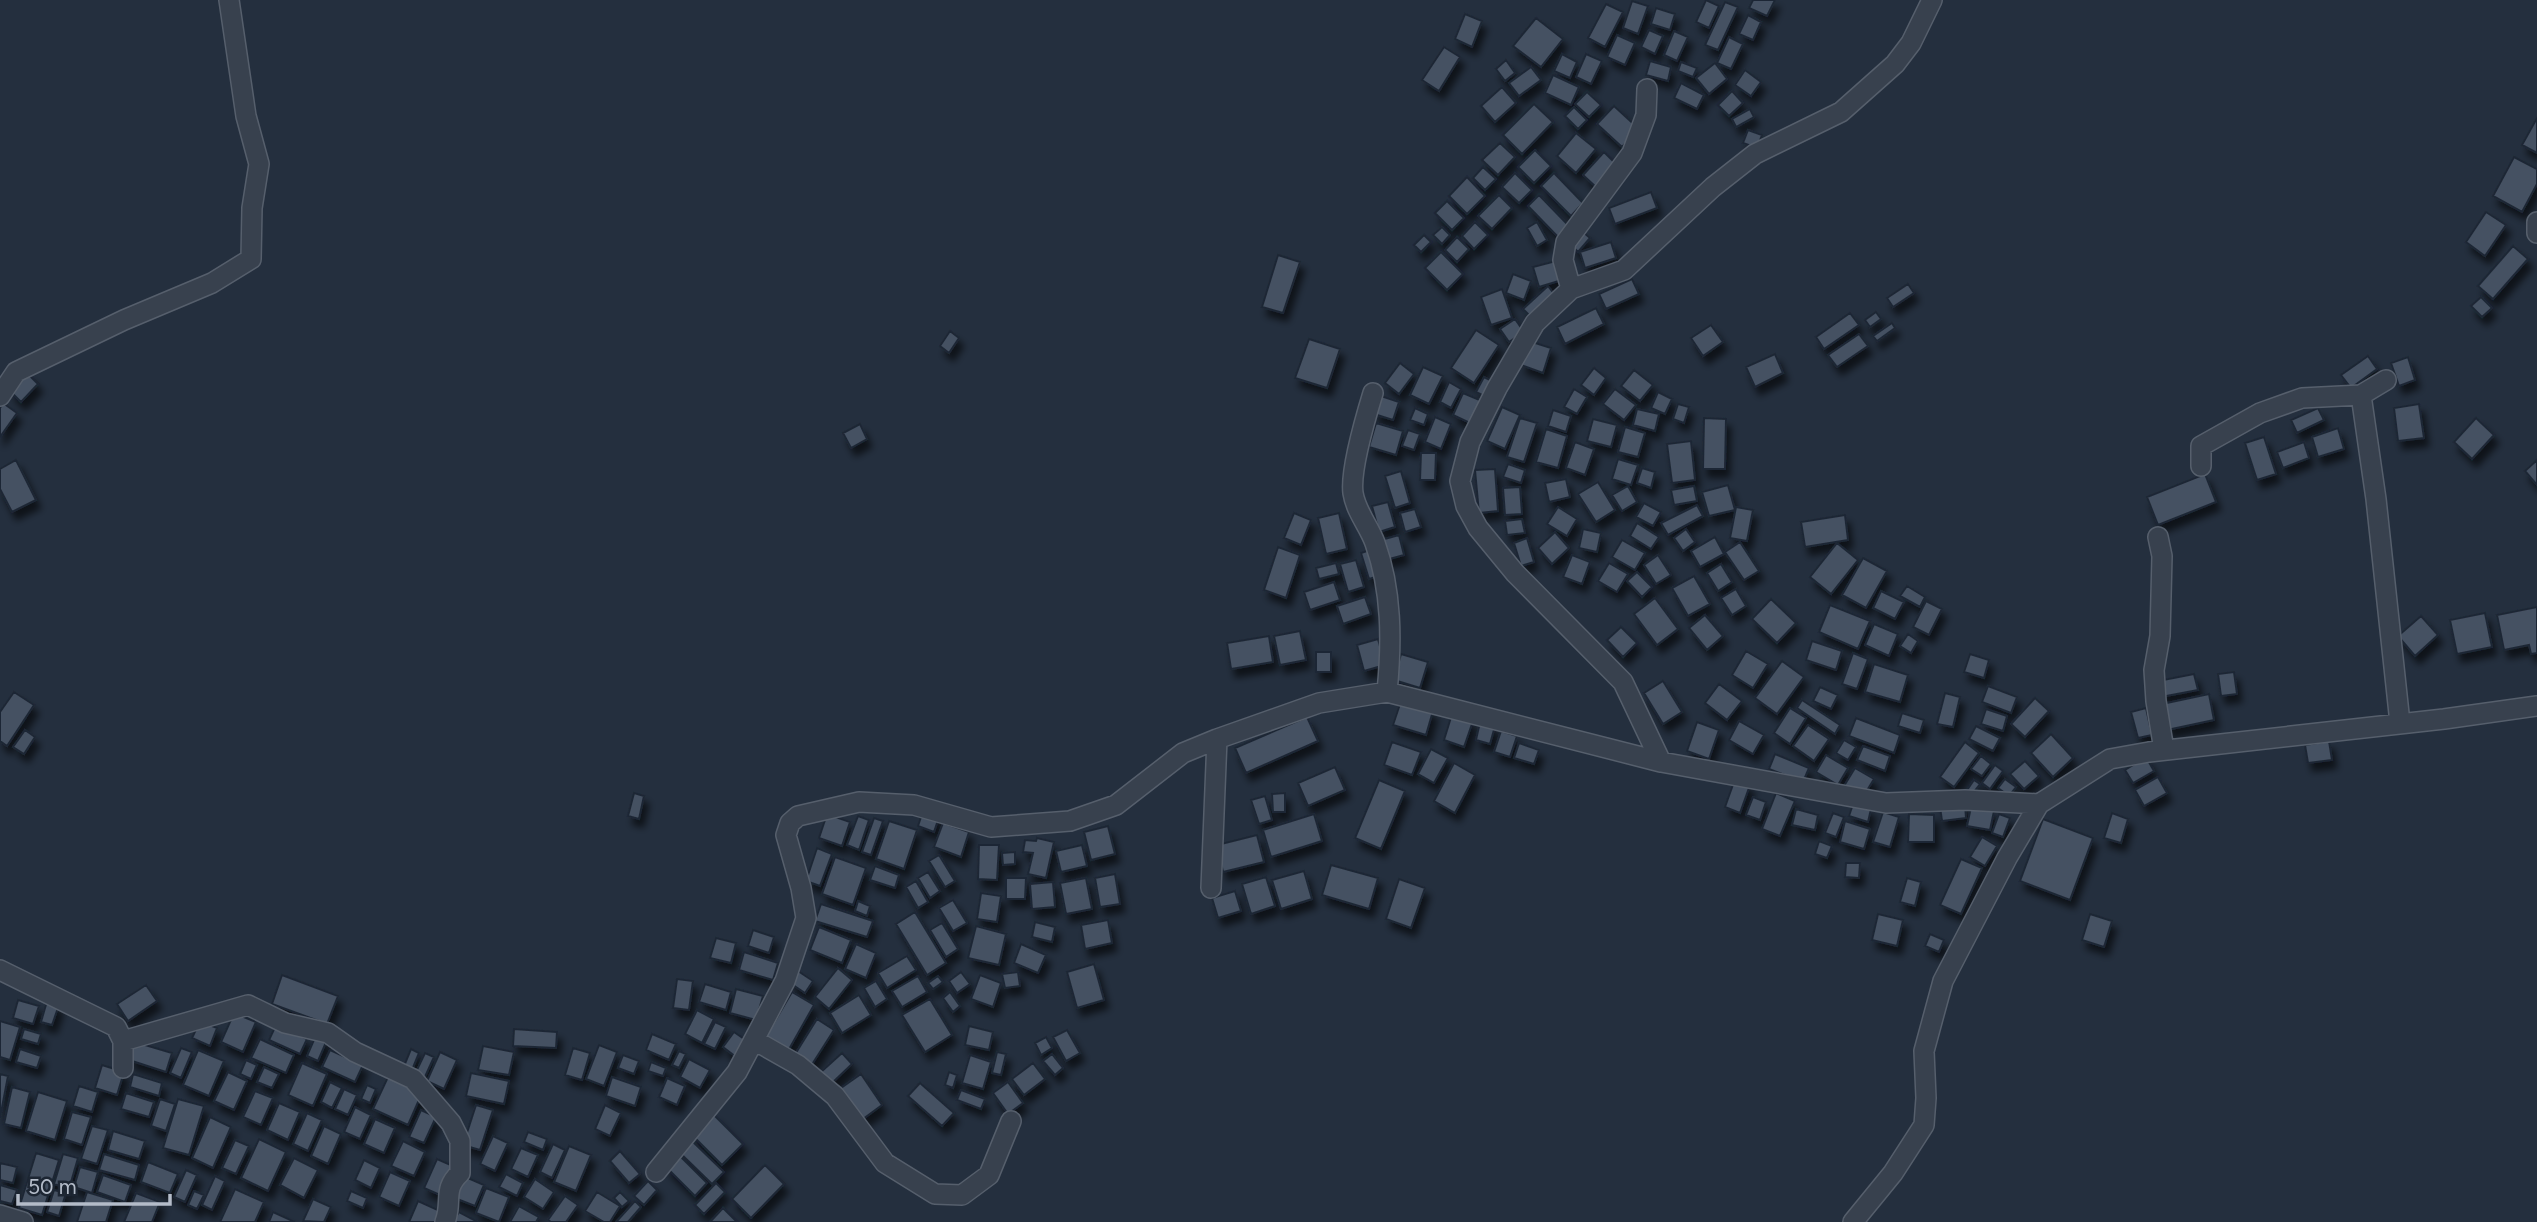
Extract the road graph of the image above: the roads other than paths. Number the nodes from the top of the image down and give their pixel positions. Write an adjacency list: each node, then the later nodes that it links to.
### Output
1 (229, 0): 10 (street)
2 (1932, 0): 6 (street)
3 (1647, 89): 6 (street)
4 (2537, 222): 5 (street)
5 (2537, 233)
6 (1571, 289): 18 (street)
7 (2386, 380): 9 (street)
8 (1373, 393): 13 (street)
9 (2361, 395): 11 (street); 15 (street)
10 (0, 396)
11 (2201, 466)
12 (2158, 537): 17 (street)
13 (1387, 692): 16 (street); 18 (street)
14 (2537, 706): 15 (street)
15 (2400, 723): 17 (street)
16 (1217, 739): 20 (street); 22 (street)
17 (2164, 750): 19 (street)
18 (1661, 762): 19 (street)
19 (2039, 804): 30 (street)
20 (1211, 888)
21 (0, 970): 23 (street)
22 (754, 1040): 25 (street); 26 (street)
23 (123, 1041): 24 (street); 29 (street)
24 (123, 1068)
25 (1011, 1121)
26 (656, 1172)
27 (0, 1215): 28 (street)
28 (23, 1222)
29 (445, 1222)
30 (1853, 1222)

